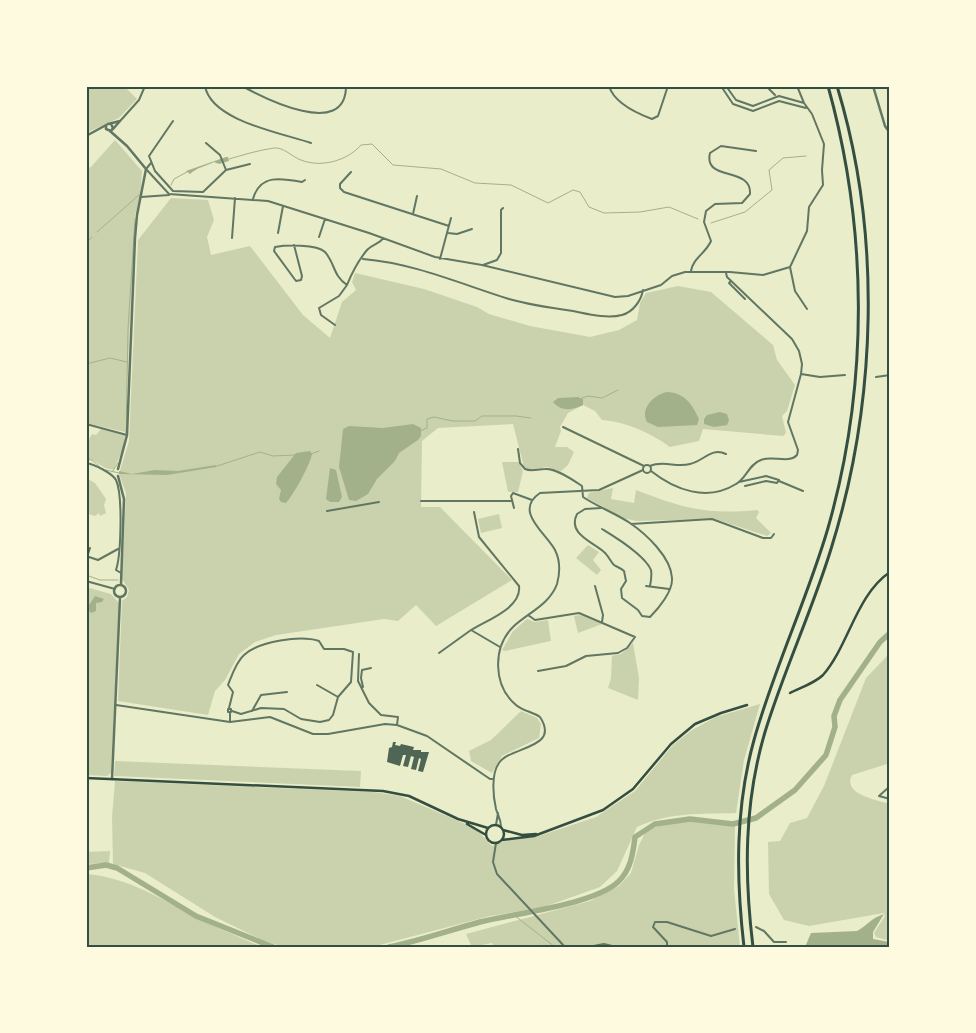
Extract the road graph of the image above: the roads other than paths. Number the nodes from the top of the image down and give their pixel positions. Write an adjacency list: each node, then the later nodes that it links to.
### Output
1 (145, 86): 18 (street)
2 (205, 86): 29 (street)
3 (242, 86): 4 (street)
4 (346, 86)
5 (609, 86): 6 (street)
6 (668, 86)
7 (721, 86): 15 (street)
8 (726, 86): 14 (street)
9 (766, 86): 14 (street)
10 (797, 86): 16 (street)
11 (828, 86): 151 (highway)
12 (837, 86): 152 (highway)
13 (873, 86): 25 (street)
14 (776, 96): 15 (street); 16 (street)
15 (777, 101): 17 (street)
16 (804, 103): 17 (street)
17 (808, 109): 58 (street)
18 (120, 121): 20 (street); 22 (street)
19 (173, 121): 31 (street)
20 (111, 124): 21 (street); 22 (street)
21 (106, 126): 23 (street); 24 (street)
22 (113, 129): 24 (street); 27 (street)
23 (98, 130): 24 (street); 26 (street)
24 (108, 131): 27 (street)
25 (890, 133)
26 (86, 136)
27 (117, 137): 33 (street)
28 (206, 143): 34 (street)
29 (311, 143)
30 (756, 151): 59 (street)
31 (150, 164): 33 (street); 34 (street)
32 (250, 164): 34 (street)
33 (146, 169): 37 (street); 39 (street)
34 (226, 170)
35 (351, 172): 44 (street)
36 (305, 180): 41 (street)
37 (170, 194): 39 (street); 40 (street)
38 (417, 196): 44 (street)
39 (142, 197): 73 (street)
40 (235, 198): 41 (street); 51 (street)
41 (253, 199): 42 (street)
42 (283, 206): 46 (street); 49 (street)
43 (503, 208): 57 (street)
44 (413, 214): 47 (street)
45 (451, 218): 47 (street)
46 (325, 219): 52 (street); 53 (street)
47 (449, 226): 50 (street)
48 (472, 229): 50 (street)
49 (278, 233)
50 (447, 233): 55 (street)
51 (232, 238)
52 (319, 238)
53 (383, 238): 55 (street); 56 (street)
54 (294, 246): 54 (street); 62 (street)
55 (440, 258): 57 (street)
56 (363, 259): 62 (street); 63 (street)
57 (482, 265): 63 (street)
58 (790, 267): 60 (street); 65 (street)
59 (691, 272): 60 (street); 63 (street)
60 (726, 272): 61 (street)
61 (731, 281): 64 (street); 67 (street)
62 (347, 285): 66 (street)
63 (642, 290)
64 (745, 299)
65 (807, 309)
66 (335, 325)
67 (801, 374): 68 (street); 83 (street)
68 (845, 375)
69 (890, 375): 70 (street)
70 (876, 378)
71 (86, 424): 73 (street)
72 (563, 428): 78 (street)
73 (128, 435): 79 (street)
74 (518, 449): 85 (street)
75 (726, 454): 77 (street)
76 (86, 463): 99 (street)
77 (650, 466): 78 (street); 80 (street)
78 (644, 468): 80 (street); 85 (street)
79 (118, 469): 81 (street)
80 (650, 471): 83 (street)
81 (118, 476): 102 (street)
82 (780, 481): 83 (street); 84 (street); 86 (street)
83 (739, 482)
84 (745, 486)
85 (582, 491): 87 (street); 92 (street)
86 (803, 491)
87 (532, 500): 89 (street); 111 (street)
88 (421, 501): 89 (street)
89 (512, 501): 91 (street)
90 (379, 502): 93 (street)
91 (514, 508)
92 (601, 508): 95 (street); 109 (street)
93 (327, 511)
94 (474, 512): 113 (street)
95 (631, 524): 97 (street); 109 (street)
96 (602, 529): 107 (street)
97 (774, 534)
98 (90, 548): 100 (street)
99 (118, 549): 100 (street); 102 (street)
100 (87, 557)
101 (890, 572): 122 (main road)
102 (120, 573): 104 (street)
103 (86, 580): 108 (street)
104 (121, 584): 108 (street); 110 (street)
105 (595, 586): 112 (street)
106 (646, 586): 107 (street)
107 (650, 586): 109 (street)
108 (115, 589): 110 (street)
109 (669, 589)
110 (120, 598): 124 (street)
111 (528, 615): 112 (street); 114 (street)
112 (602, 622): 118 (street)
113 (471, 630): 114 (street); 115 (street)
114 (500, 647): 132 (street)
115 (439, 653)
116 (359, 654): 120 (street)
117 (371, 668): 120 (street)
118 (538, 671)
119 (317, 685): 123 (street)
120 (362, 687): 129 (street)
121 (287, 692): 126 (street)
122 (790, 693)
123 (338, 697): 126 (street); 127 (street)
124 (116, 705): 128 (street); 131 (street)
125 (747, 705): 140 (main road)
126 (252, 711): 127 (street)
127 (231, 712): 128 (street)
128 (230, 722): 129 (street)
129 (397, 725): 132 (street)
130 (86, 778): 131 (main road)
131 (112, 779): 136 (main road)
132 (494, 779): 135 (street)
133 (889, 788): 134 (street)
134 (890, 799)
135 (498, 813): 137 (street); 139 (street)
136 (464, 822): 138 (main road); 141 (main road)
137 (496, 825): 138 (main road); 139 (main road)
138 (488, 828): 141 (main road)
139 (502, 829): 140 (main road); 142 (main road)
140 (543, 833): 142 (main road)
141 (486, 836): 143 (main road)
142 (502, 840): 143 (main road)
143 (496, 843): 147 (street)
144 (756, 927): 146 (street)
145 (735, 929): 150 (street)
146 (786, 942)
147 (565, 947)
148 (588, 947): 149 (street)
149 (616, 947)
150 (667, 947)
151 (744, 947)
152 (754, 947)

